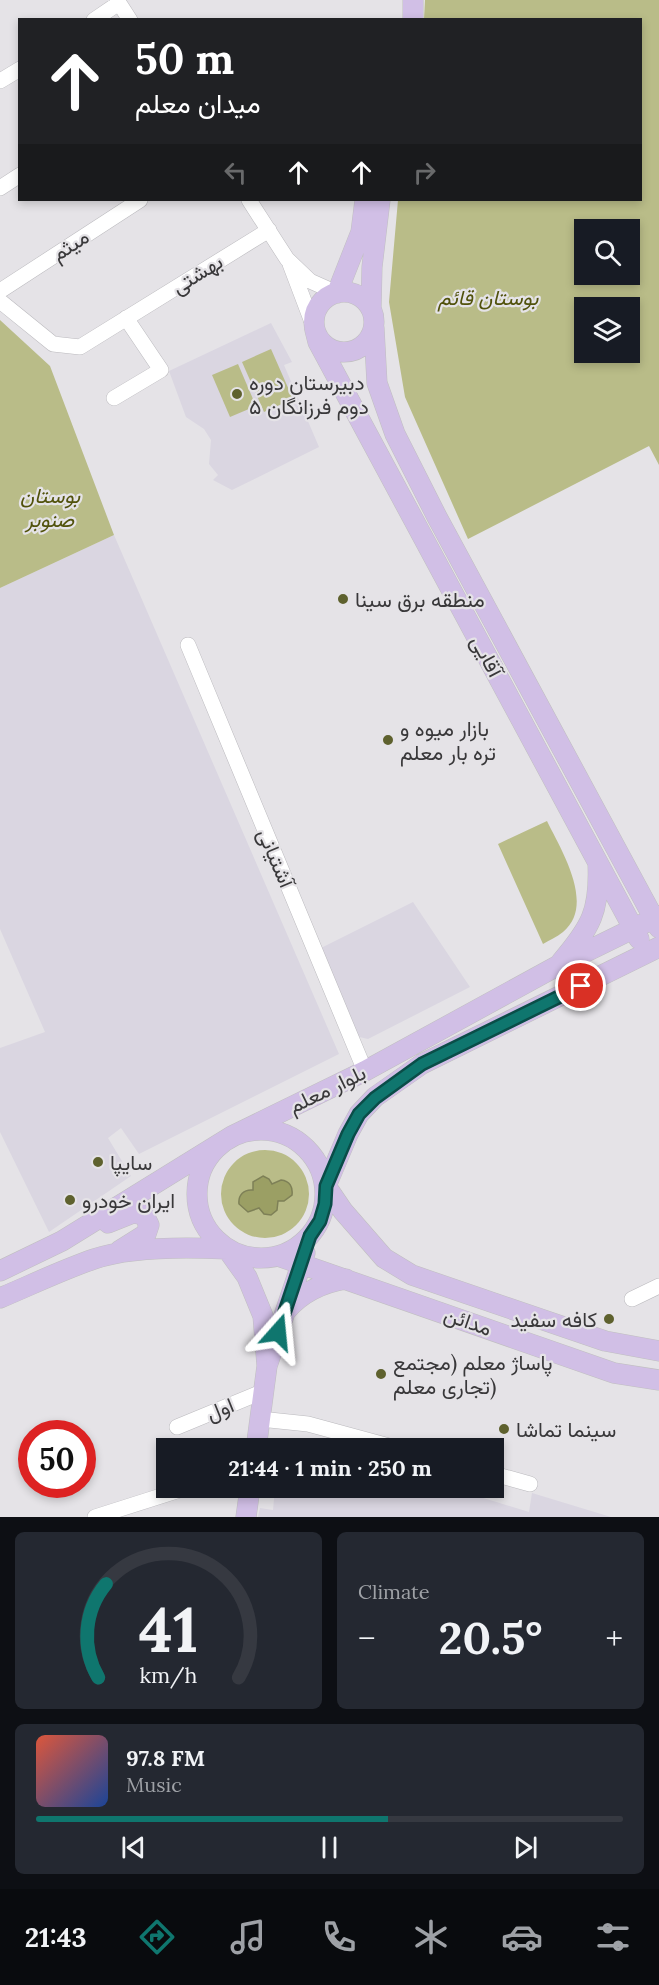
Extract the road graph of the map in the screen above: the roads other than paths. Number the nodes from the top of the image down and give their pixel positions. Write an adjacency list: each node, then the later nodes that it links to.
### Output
1 (400, 0): 6 (main road)
2 (413, 0): 7 (main road)
3 (118, 1): 4 (street); 5 (street)
4 (97, 18)
5 (129, 18)
6 (400, 18)
7 (413, 18)
8 (18, 70): 9 (street)
9 (0, 81)
10 (18, 176): 11 (street)
11 (0, 188)
12 (138, 201): 18 (street, میثم)
13 (250, 201): 16 (street, آقایی)
14 (365, 201): 19 (main road)
15 (380, 201): 21 (main road)
16 (269, 230): 17 (street, آقایی); 22 (street, بهشتی)
17 (287, 259): 19 (street, آقایی); 24 (street, آقایی)
18 (0, 291)
19 (337, 293): 21 (main road); 24 (main road)
20 (0, 301): 22 (street, بهشتی)
21 (371, 309): 23 (main road)
22 (126, 318): 25 (street)
23 (374, 328): 24 (main road); 28 (main road, آقایی)
24 (315, 330): 27 (main road, آقایی)
25 (114, 398)
26 (188, 645): 32 (street, آشتیانی)
27 (597, 858): 29 (main road, آقایی); 31 (main road)
28 (658, 916): 29 (main road, بلوار معلم)
29 (634, 929): 30 (main road, آقایی); 31 (main road, بلوار معلم)
30 (653, 950): 34 (main road, بلوار معلم)
31 (557, 966): 32 (main road, بلوار معلم)
32 (364, 1071): 33 (main road, بلوار معلم)
33 (232, 1136): 34 (main road); 36 (main road, بلوار معلم); 37 (main road)
34 (326, 1186): 35 (main road); 47 (main road, مدائن)
35 (310, 1236): 39 (main road); 40 (main road)
36 (62, 1241): 38 (main road); 41 (main road, بلوار معلم)
37 (227, 1249): 38 (main road); 39 (main road); 48 (main road)
38 (114, 1254): 44 (main road)
39 (278, 1256): 40 (main road, مدائن)
40 (302, 1263): 42 (main road, مدائن); 46 (main road)
41 (0, 1271)
42 (346, 1279): 46 (main road); 49 (main road, مدائن)
43 (659, 1286): 45 (street)
44 (0, 1298)
45 (632, 1299)
46 (283, 1315): 48 (main road)
47 (659, 1351)
48 (267, 1366): 50 (main road)
49 (659, 1380)
50 (264, 1391): 51 (main road); 52 (street, اول)
51 (260, 1419): 53 (main road); 54 (street)
52 (177, 1426)
53 (257, 1438)
54 (360, 1438)
55 (504, 1477): 56 (street)
56 (530, 1484)
57 (156, 1498): 59 (street)
58 (249, 1498): 60 (main road)
59 (95, 1517)
60 (246, 1517)

